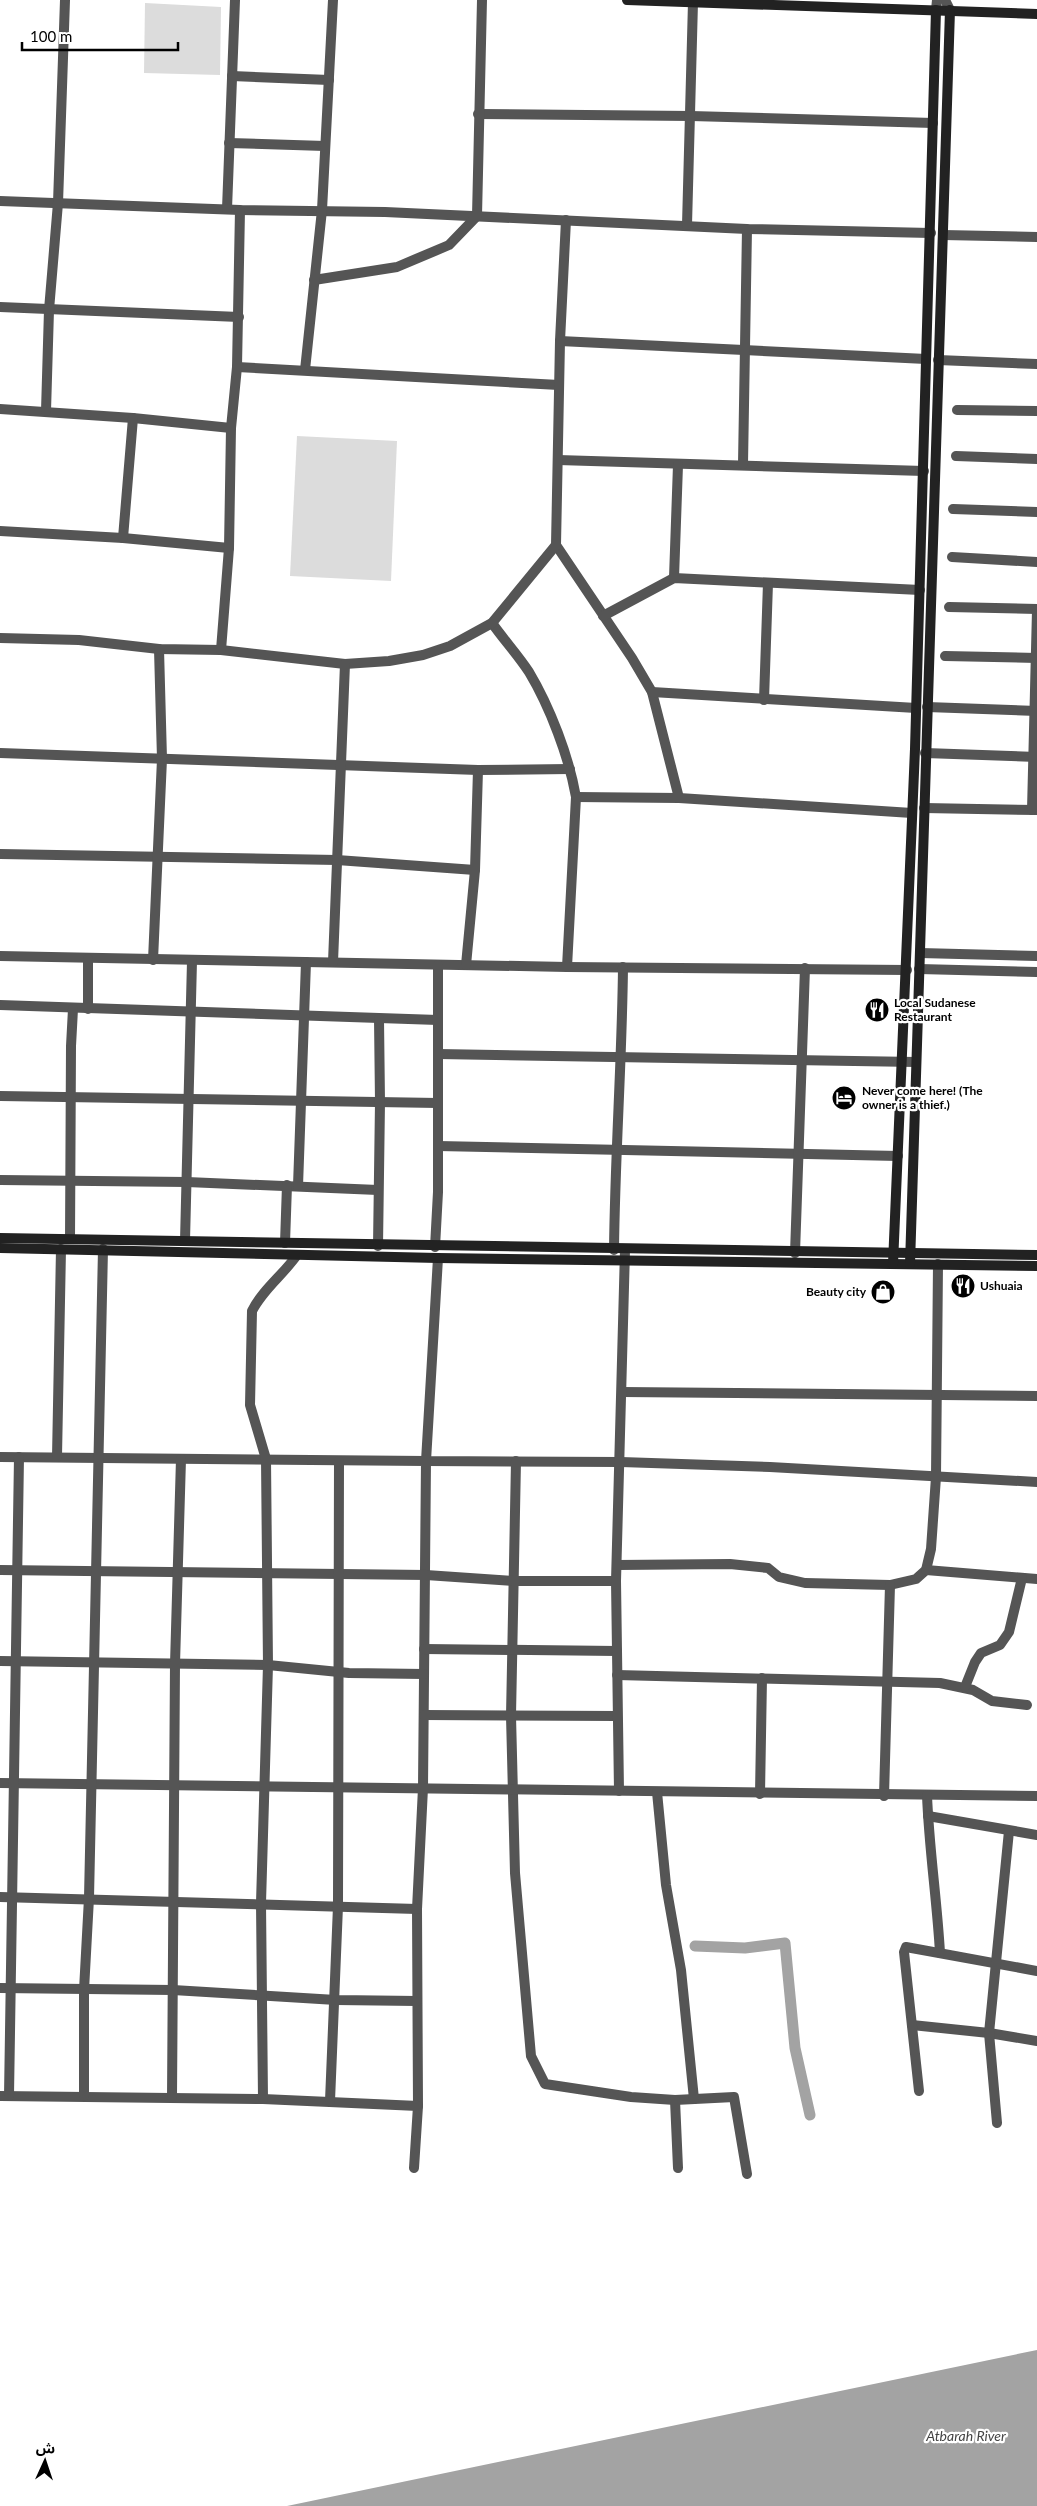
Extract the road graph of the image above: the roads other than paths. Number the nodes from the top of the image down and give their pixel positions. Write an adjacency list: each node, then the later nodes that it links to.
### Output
1 (65, 0): 20 (street)
2 (234, 0): 12 (street)
3 (333, 0): 13 (street)
4 (482, 0): 14 (street)
5 (626, 0): 7 (street)
6 (945, 0): 10 (street)
7 (693, 2): 8 (street); 15 (street)
8 (726, 2): 9 (street)
9 (937, 5): 10 (street); 16 (street)
10 (950, 10): 11 (street); 29 (street)
11 (1037, 14)
12 (232, 76): 13 (street); 17 (street)
13 (329, 80): 18 (street)
14 (478, 114): 15 (street); 24 (street)
15 (691, 116): 16 (street); 26 (street)
16 (933, 123): 28 (street)
17 (229, 143): 18 (street); 21 (street)
18 (325, 146): 23 (street)
19 (0, 201): 20 (street)
20 (58, 203): 21 (street); 33 (street)
21 (227, 209): 22 (street)
22 (240, 210): 23 (street); 34 (street)
23 (322, 210): 24 (street); 31 (street)
24 (477, 216): 25 (street); 31 (street)
25 (566, 220): 26 (street); 35 (street)
26 (687, 225): 27 (street)
27 (747, 229): 28 (street); 36 (street)
28 (931, 233): 37 (street)
29 (943, 235): 30 (street); 38 (street)
30 (1037, 237)
31 (314, 280): 41 (street)
32 (0, 307): 33 (street)
33 (49, 310): 34 (street); 45 (street)
34 (239, 316): 40 (street)
35 (560, 341): 36 (street); 42 (street)
36 (745, 349): 37 (street); 52 (street)
37 (926, 359): 54 (street)
38 (938, 360): 39 (street); 59 (street)
39 (1037, 364)
40 (237, 366): 41 (street); 48 (street)
41 (305, 370): 42 (street)
42 (559, 385): 51 (street)
43 (0, 409): 45 (street)
44 (958, 410): 46 (street)
45 (46, 411): 47 (street)
46 (1037, 411)
47 (133, 418): 48 (street); 60 (street)
48 (231, 428): 62 (street)
49 (956, 456): 50 (street)
50 (1037, 459)
51 (558, 460): 53 (street); 61 (street)
52 (744, 464): 53 (street); 54 (street)
53 (678, 465): 65 (street)
54 (924, 471): 58 (street)
55 (953, 509): 56 (street)
56 (1037, 512)
57 (0, 531): 60 (street)
58 (922, 532): 59 (street); 67 (street)
59 (933, 533): 80 (street)
60 (123, 538): 62 (street)
61 (556, 545): 70 (street); 71 (street)
62 (229, 548): 74 (street)
63 (952, 557): 64 (street)
64 (1037, 562)
65 (674, 578): 66 (street); 70 (street)
66 (768, 583): 67 (street); 79 (street)
67 (920, 590): 81 (street)
68 (949, 607): 69 (street)
69 (1037, 610): 76 (street)
70 (604, 616): 78 (street)
71 (492, 624): 77 (street); 88 (street)
72 (0, 638): 73 (street)
73 (159, 649): 74 (street); 86 (street)
74 (222, 650): 77 (street)
75 (946, 656): 76 (street)
76 (1036, 658): 82 (street)
77 (345, 664): 87 (street)
78 (652, 692): 79 (street); 91 (street)
79 (764, 700): 81 (street)
80 (927, 707): 82 (street); 84 (street)
81 (916, 708): 94 (street)
82 (1036, 710): 85 (street)
83 (0, 753): 86 (street)
84 (925, 753): 85 (street); 92 (street)
85 (1035, 757): 93 (street)
86 (162, 759): 87 (street); 96 (street)
87 (340, 766): 89 (street); 97 (street)
88 (570, 769): 89 (street); 90 (street)
89 (478, 770): 98 (street)
90 (576, 797): 91 (street); 109 (street)
91 (678, 798): 94 (street)
92 (924, 808): 93 (street); 99 (street)
93 (1034, 810)
94 (912, 813): 113 (street)
95 (0, 854): 96 (street)
96 (156, 857): 97 (street); 103 (street)
97 (337, 860): 98 (street); 106 (street)
98 (475, 870): 108 (street)
99 (920, 953): 101 (street); 112 (street)
100 (0, 956): 102 (street)
101 (1037, 956)
102 (88, 959): 103 (street); 117 (street)
103 (152, 960): 104 (street)
104 (192, 960): 105 (street); 118 (street)
105 (306, 962): 106 (street); 119 (street)
106 (333, 962): 107 (street)
107 (438, 965): 108 (street); 121 (street)
108 (466, 965): 109 (street)
109 (567, 967): 110 (street)
110 (623, 967): 111 (street); 123 (street)
111 (805, 968): 113 (street); 124 (street)
112 (919, 969): 114 (street); 126 (street)
113 (907, 970): 125 (street)
114 (1037, 972)
115 (0, 1005): 116 (street)
116 (73, 1009): 117 (street); 128 (street)
117 (88, 1009): 118 (street)
118 (192, 1011): 119 (street); 129 (street)
119 (303, 1016): 120 (street); 130 (street)
120 (379, 1019): 121 (street); 131 (street)
121 (438, 1020): 122 (street)
122 (438, 1054): 123 (street); 132 (street)
123 (622, 1058): 124 (street); 134 (street)
124 (801, 1061): 125 (street); 135 (street)
125 (903, 1062): 126 (street); 136 (street)
126 (916, 1062): 159 (street)
127 (0, 1096): 128 (street)
128 (71, 1096): 129 (street); 138 (street)
129 (188, 1098): 130 (street); 139 (street)
130 (301, 1100): 131 (street); 141 (street)
131 (380, 1102): 132 (street); 142 (street)
132 (438, 1103): 133 (street)
133 (438, 1146): 134 (street); 148 (street)
134 (616, 1151): 135 (street); 152 (street)
135 (798, 1154): 136 (street); 154 (street)
136 (898, 1156): 158 (street)
137 (0, 1180): 138 (street)
138 (70, 1180): 139 (street); 144 (street)
139 (187, 1182): 140 (street); 145 (street)
140 (287, 1185): 141 (street); 146 (street)
141 (298, 1186): 142 (street)
142 (378, 1190): 147 (street)
143 (0, 1238): 144 (street)
144 (70, 1238): 145 (street)
145 (185, 1241): 146 (street)
146 (285, 1243): 147 (street)
147 (378, 1246): 148 (street)
148 (434, 1247): 152 (street)
149 (0, 1248): 150 (street)
150 (61, 1249): 151 (street); 168 (street)
151 (103, 1249): 155 (street); 169 (street)
152 (614, 1250): 153 (street)
153 (625, 1250): 154 (street); 160 (street)
154 (795, 1252): 158 (street)
155 (297, 1254): 157 (street); 171 (street)
156 (1037, 1255): 159 (street)
157 (438, 1258): 160 (street); 173 (street)
158 (893, 1259): 159 (street); 160 (street)
159 (910, 1259): 161 (street)
160 (625, 1262): 163 (street)
161 (938, 1264): 162 (street); 164 (street)
162 (1037, 1266)
163 (622, 1392): 164 (street); 175 (street)
164 (937, 1394): 165 (street); 176 (street)
165 (1037, 1396)
166 (0, 1457): 167 (street)
167 (19, 1457): 168 (street); 180 (street)
168 (57, 1457): 169 (street)
169 (97, 1459): 170 (street); 182 (street)
170 (181, 1459): 171 (street); 183 (street)
171 (266, 1459): 172 (street); 184 (street)
172 (339, 1461): 173 (street); 186 (street)
173 (426, 1461): 174 (street); 185 (street)
174 (516, 1461): 175 (street); 189 (street)
175 (621, 1462): 176 (street); 178 (street)
176 (936, 1477): 177 (street); 181 (street)
177 (1037, 1482)
178 (617, 1564): 190 (street); 191 (street)
179 (0, 1570): 180 (street)
180 (17, 1570): 182 (street); 196 (street)
181 (926, 1570): 187 (street); 191 (street)
182 (95, 1571): 183 (street); 197 (street)
183 (178, 1572): 184 (street); 198 (street)
184 (265, 1573): 186 (street); 199 (street)
185 (426, 1575): 186 (street); 189 (street); 192 (street)
186 (341, 1576): 200 (street)
187 (1022, 1578): 188 (street); 205 (street)
188 (1037, 1579)
189 (514, 1581): 190 (street); 193 (street)
190 (616, 1581): 194 (street)
191 (890, 1585): 204 (street)
192 (424, 1650): 193 (street); 201 (street)
193 (512, 1652): 194 (street); 208 (street)
194 (617, 1652): 202 (street)
195 (0, 1661): 196 (street)
196 (16, 1662): 197 (street); 211 (street)
197 (94, 1663): 198 (street); 212 (street)
198 (175, 1664): 199 (street); 213 (street)
199 (268, 1665): 200 (street); 214 (street)
200 (339, 1670): 201 (street); 215 (street)
201 (424, 1674): 207 (street)
202 (617, 1675): 203 (street); 209 (street)
203 (762, 1678): 204 (street); 220 (street)
204 (887, 1680): 205 (street); 222 (street)
205 (965, 1687): 206 (street)
206 (1027, 1704)
207 (424, 1715): 208 (street); 216 (street)
208 (510, 1716): 209 (street); 217 (street)
209 (617, 1716): 218 (street)
210 (0, 1783): 211 (street)
211 (15, 1783): 212 (street); 227 (street)
212 (91, 1784): 213 (street); 228 (street)
213 (174, 1785): 214 (street); 229 (street)
214 (264, 1786): 215 (street); 230 (street)
215 (339, 1786): 216 (street); 231 (street)
216 (423, 1788): 217 (street); 232 (street)
217 (512, 1790): 218 (street); 251 (street)
218 (619, 1791): 219 (street)
219 (657, 1792): 220 (street); 250 (street)
220 (760, 1794): 222 (street)
221 (927, 1795): 222 (street); 223 (street); 224 (street)
222 (884, 1796)
223 (1037, 1796)
224 (928, 1816): 225 (street); 233 (street)
225 (1010, 1831): 226 (street); 234 (street)
226 (1037, 1835)
227 (5, 1898): 228 (street); 236 (street)
228 (89, 1898): 229 (street); 237 (street)
229 (173, 1901): 230 (street); 238 (street)
230 (261, 1903): 231 (street); 239 (street)
231 (338, 1906): 232 (street); 240 (street)
232 (418, 1909): 241 (street)
233 (940, 1953): 234 (street); 242 (street)
234 (996, 1963): 235 (street); 243 (street)
235 (1037, 1971)
236 (5, 1988): 237 (street); 246 (street)
237 (84, 1990): 238 (street); 247 (street)
238 (173, 1990): 239 (street); 248 (street)
239 (263, 1996): 240 (street); 249 (street)
240 (336, 2000): 241 (street); 252 (street)
241 (417, 2001): 253 (street)
242 (912, 2025): 243 (street); 245 (street)
243 (989, 2033): 244 (street); 254 (street)
244 (1037, 2041)
245 (919, 2091)
246 (4, 2096): 247 (street)
247 (84, 2096): 248 (street)
248 (172, 2098): 249 (street)
249 (264, 2099): 252 (street)
250 (694, 2099): 251 (street); 257 (street)
251 (675, 2100): 256 (street)
252 (330, 2101): 253 (street)
253 (418, 2106): 255 (street)
254 (997, 2123)
255 (414, 2168)
256 (678, 2168)
257 (747, 2174)

